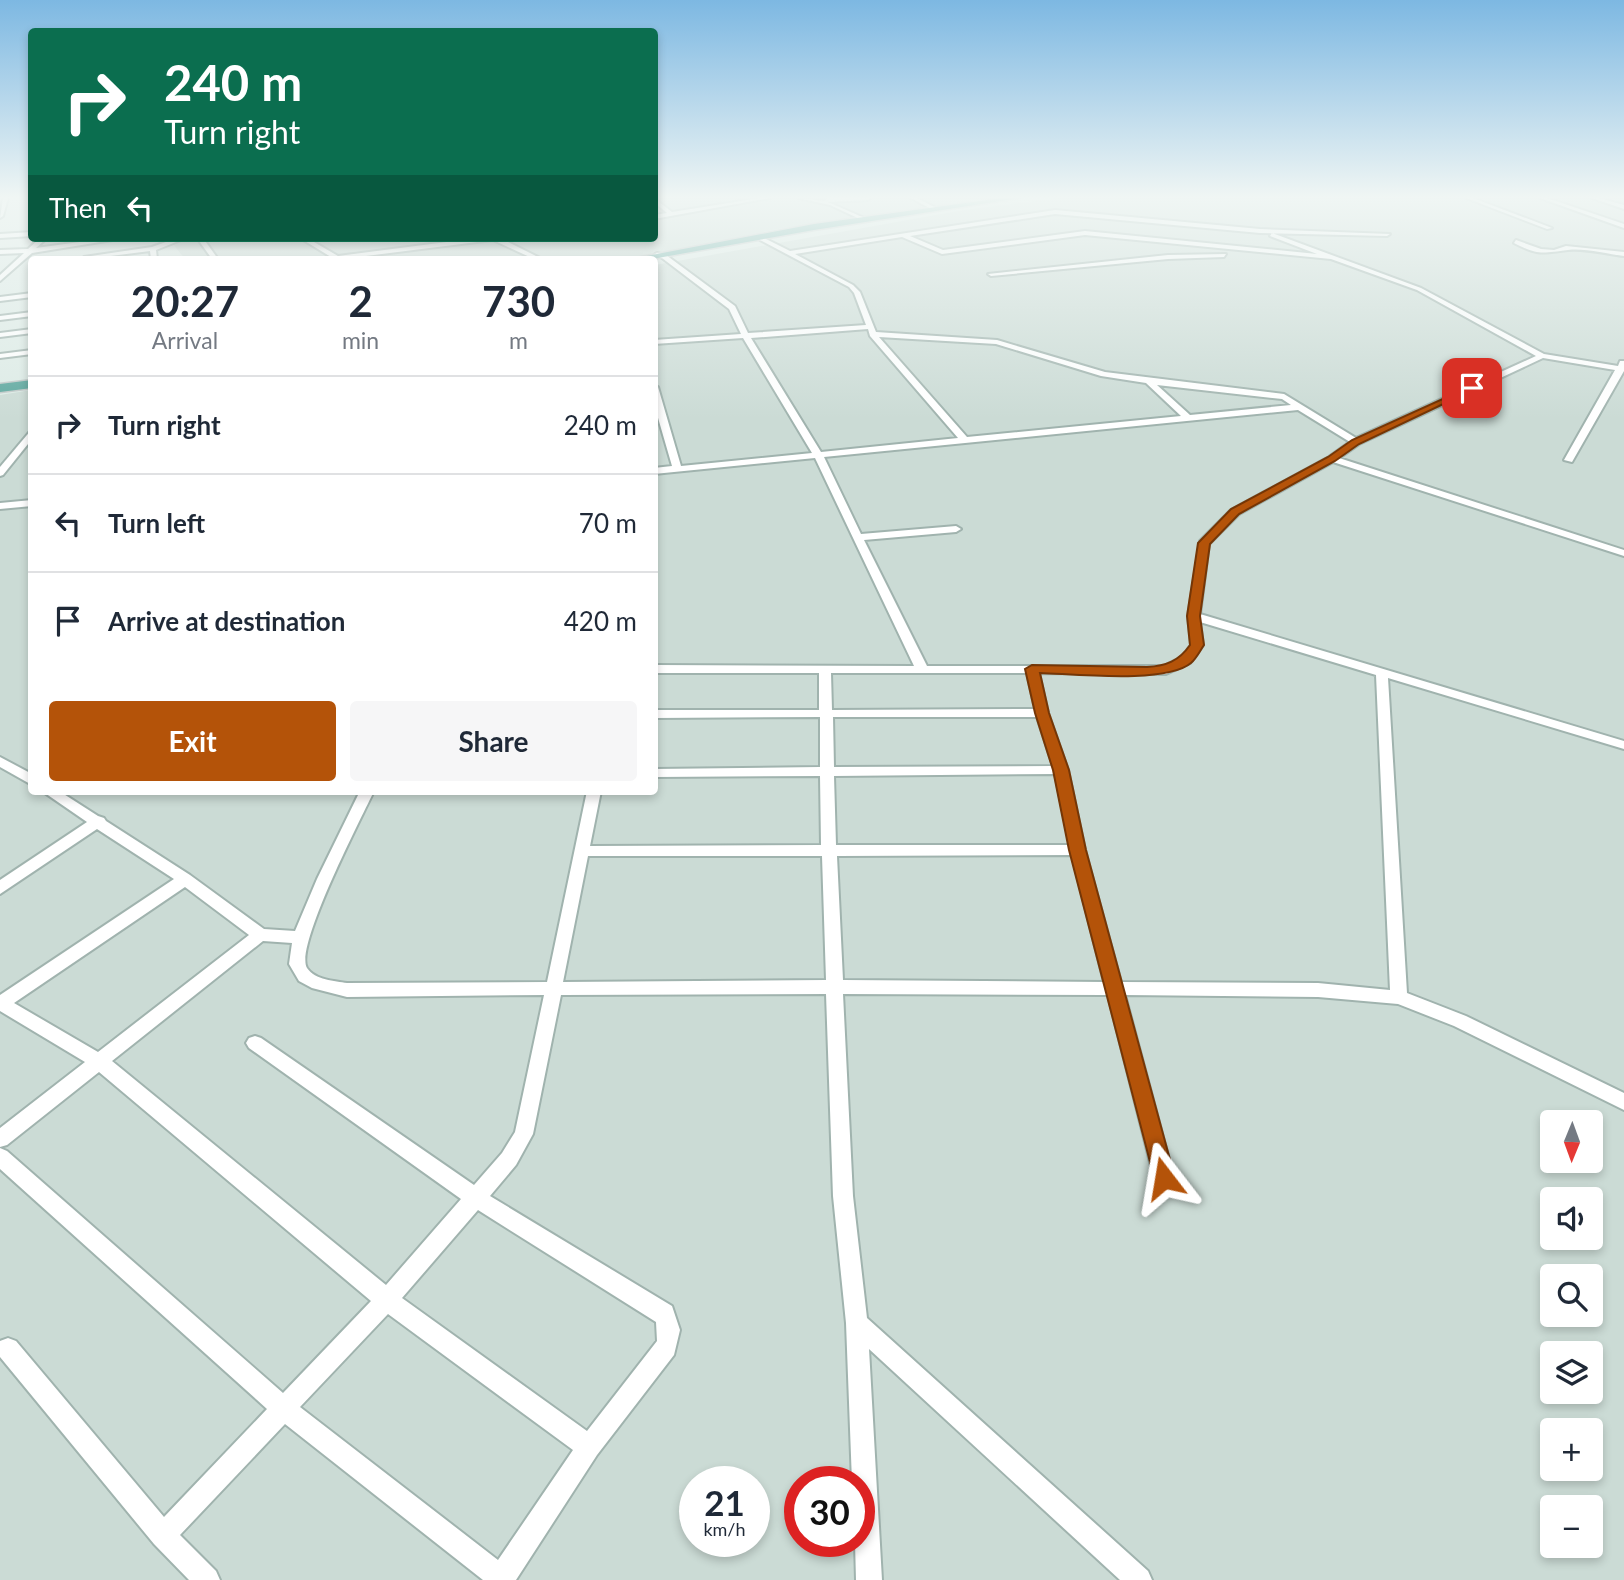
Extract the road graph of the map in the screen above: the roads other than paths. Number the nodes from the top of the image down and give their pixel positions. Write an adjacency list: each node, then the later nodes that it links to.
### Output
1 (679, 272): 14 (street)
2 (825, 272): 11 (street)
3 (1015, 272): 5 (street)
4 (1371, 272): 18 (street)
5 (991, 274)
6 (28, 289): 8 (street)
7 (28, 295): 8 (street)
8 (4, 298)
9 (28, 314): 10 (street)
10 (0, 318)
11 (871, 331): 14 (street); 20 (street); 27 (street)
12 (28, 332): 13 (street)
13 (0, 335)
14 (746, 336): 15 (street); 29 (street)
15 (658, 342)
16 (28, 352): 17 (street)
17 (0, 356)
18 (1542, 356): 19 (street); 28 (street)
19 (1623, 367): 31 (street)
20 (1148, 381): 24 (street); 25 (street)
21 (28, 382): 22 (main road)
22 (0, 386)
23 (658, 399): 32 (street)
24 (1299, 407): 25 (street); 28 (street)
25 (1186, 417): 27 (street)
26 (28, 437): 34 (street)
27 (964, 439): 29 (street)
28 (1356, 442): 30 (street)
29 (817, 453): 32 (street); 38 (street)
30 (1332, 459): 39 (street); 40 (street)
31 (1569, 460)
32 (677, 468): 33 (street)
33 (658, 470)
34 (0, 473)
35 (28, 503): 36 (street)
36 (0, 506)
37 (956, 529): 38 (street)
38 (857, 537): 41 (street)
39 (1624, 553)
40 (1194, 616): 44 (street); 45 (street)
41 (921, 667): 43 (street); 44 (street)
42 (658, 668): 43 (street)
43 (825, 669): 46 (street)
44 (1032, 669): 47 (street)
45 (1382, 673): 49 (street); 69 (street)
46 (825, 713): 47 (street); 48 (street); 53 (street)
47 (1042, 713): 51 (street)
48 (658, 714)
49 (1624, 745)
50 (0, 761): 54 (street)
51 (1061, 770): 53 (street); 60 (street)
52 (658, 773): 53 (street)
53 (827, 773): 59 (street)
54 (28, 778)
55 (56, 795): 58 (street)
56 (365, 795): 65 (street)
57 (593, 795): 61 (street)
58 (99, 821): 62 (street); 63 (street)
59 (829, 850): 60 (street); 61 (street); 66 (street)
60 (1077, 850): 68 (street)
61 (583, 851): 67 (street)
62 (186, 878): 64 (street); 70 (street)
63 (0, 888)
64 (260, 935): 65 (street); 72 (street)
65 (300, 937): 67 (street)
66 (836, 987): 67 (street); 68 (street); 79 (street)
67 (554, 988): 77 (street)
68 (1116, 988): 69 (street); 76 (street)
69 (1399, 997): 73 (street)
70 (1, 1003): 72 (street)
71 (255, 1043): 77 (street)
72 (100, 1062): 74 (street); 78 (street)
73 (1624, 1101)
74 (0, 1139)
75 (0, 1157): 81 (street)
76 (1164, 1178)
77 (476, 1198): 78 (street); 82 (street)
78 (387, 1300): 81 (street); 82 (street)
79 (857, 1323): 86 (street); 87 (street)
80 (8, 1349): 83 (street)
81 (282, 1408): 83 (street); 84 (street)
82 (589, 1447): 84 (street)
83 (163, 1535): 85 (street)
84 (501, 1579)
85 (207, 1580)
86 (869, 1580)
87 (1139, 1580)

